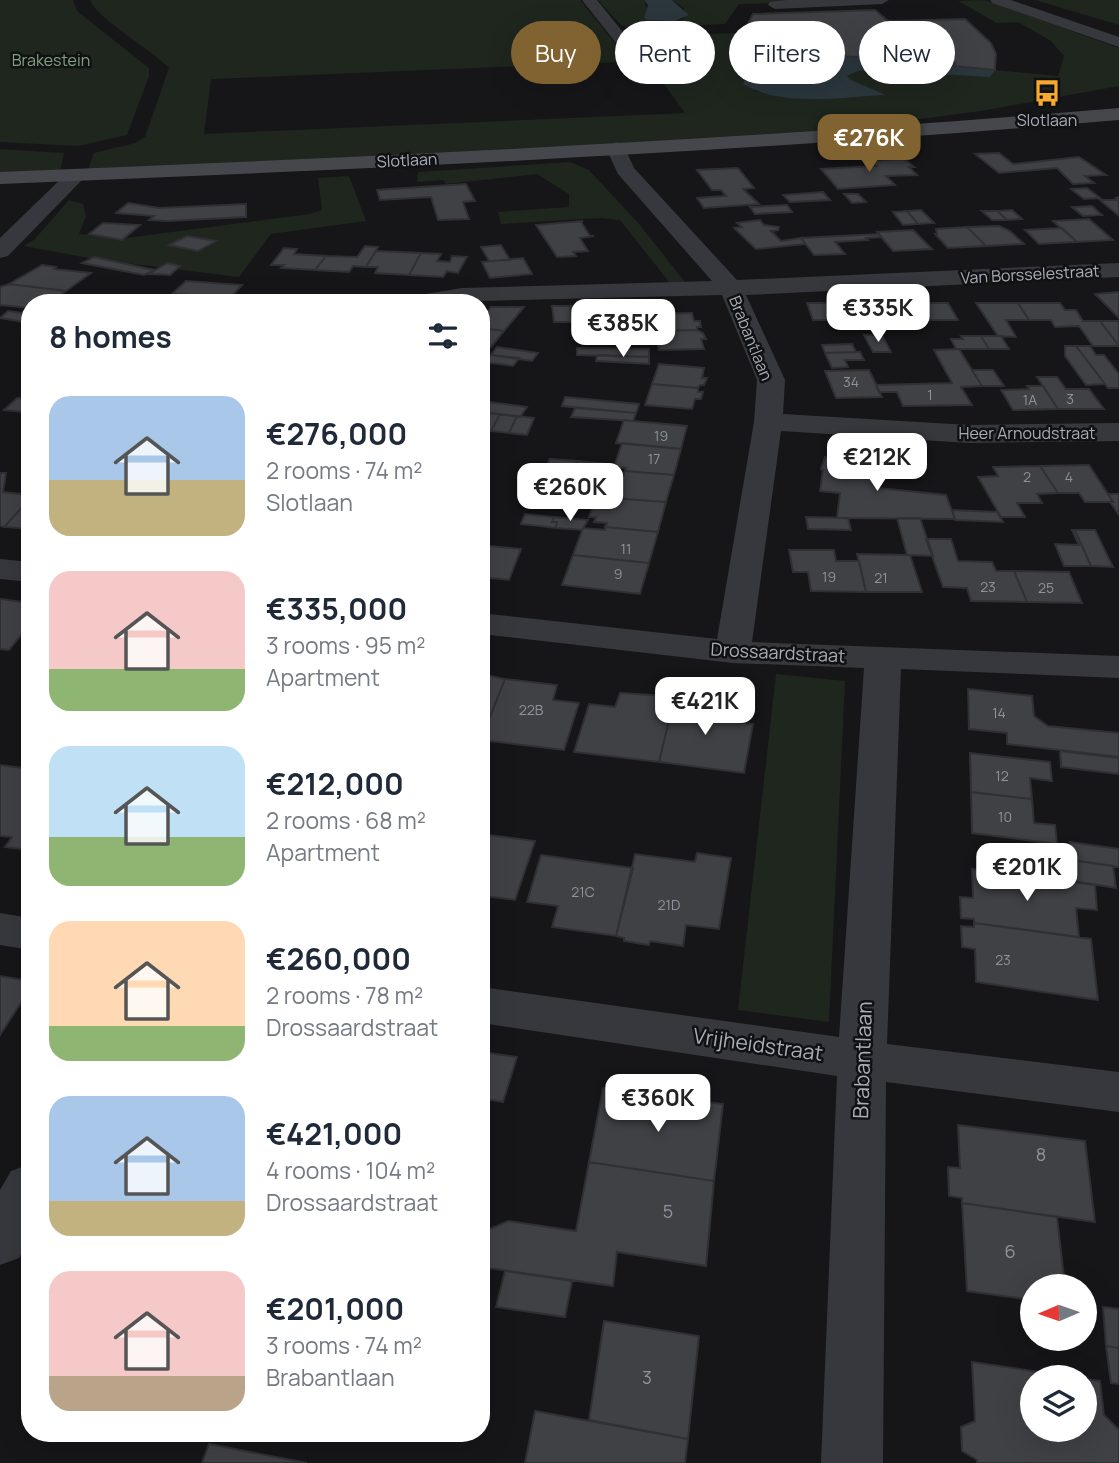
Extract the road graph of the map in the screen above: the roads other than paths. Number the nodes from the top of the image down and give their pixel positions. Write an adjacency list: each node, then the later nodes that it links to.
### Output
1 (589, 0): 7 (street)
2 (882, 0): 5 (street)
3 (997, 0): 8 (street)
4 (1023, 0): 6 (street)
5 (775, 5)
6 (1119, 30)
7 (615, 32)
8 (1119, 42)
9 (1106, 97): 11 (street, Slotlaan)
10 (1119, 114): 11 (street, Slotlaan)
11 (814, 136): 12 (street, Slotlaan)
12 (616, 148): 13 (street, Slotlaan); 17 (street, Brabantlaan)
13 (74, 177): 14 (street, Slotlaan); 15 (street)
14 (0, 178)
15 (0, 251)
16 (1119, 270): 17 (street, Van Borsselestraat)
17 (732, 288): 18 (street, Van Borsselestraat); 19 (street, Brabantlaan)
18 (490, 298)
19 (768, 422): 20 (street, Heer Arnoudstraat); 24 (street, Brabantlaan)
20 (1119, 432)
21 (0, 569): 22 (street)
22 (21, 571)
23 (490, 625): 24 (street, Drossaardstraat)
24 (733, 652): 25 (street, Drossaardstraat)
25 (883, 658): 26 (street, Drossaardstraat); 30 (street, Brabantlaan)
26 (1119, 667)
27 (0, 929): 28 (street)
28 (21, 932)
29 (490, 1006): 30 (street, Vrijheidstraat)
30 (862, 1060): 31 (street, Vrijheidstraat); 34 (street, Brabantlaan)
31 (1119, 1092)
32 (21, 1203): 33 (street)
33 (0, 1241)
34 (852, 1463)

